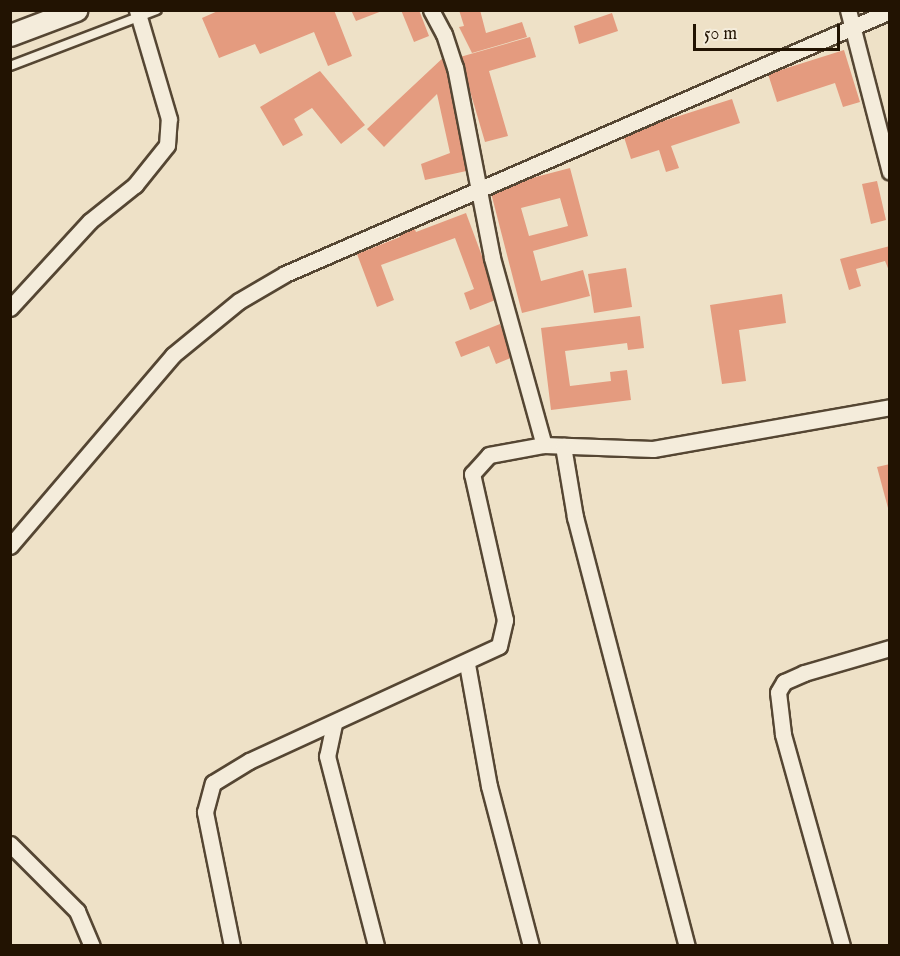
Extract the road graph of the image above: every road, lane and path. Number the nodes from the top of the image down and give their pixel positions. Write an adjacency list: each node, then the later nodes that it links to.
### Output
1 (76, 10): 8 (main road)
2 (157, 10): 6 (lane)
3 (431, 10): 11 (street)
4 (848, 10): 7 (street)
5 (890, 11): 7 (street)
6 (138, 14): 9 (lane); 12 (street)
7 (852, 28): 10 (street); 11 (street)
8 (10, 35)
9 (10, 66)
10 (890, 172)
11 (481, 191): 14 (street); 16 (street)
12 (10, 308)
13 (890, 407): 15 (street)
14 (544, 445): 15 (street); 18 (street)
15 (563, 446): 25 (street)
16 (10, 546)
17 (890, 648): 26 (street)
18 (466, 664): 19 (street); 24 (street)
19 (334, 724): 22 (street); 23 (street)
20 (10, 844): 21 (street)
21 (92, 945)
22 (232, 945)
23 (376, 945)
24 (531, 945)
25 (687, 945)
26 (842, 945)

